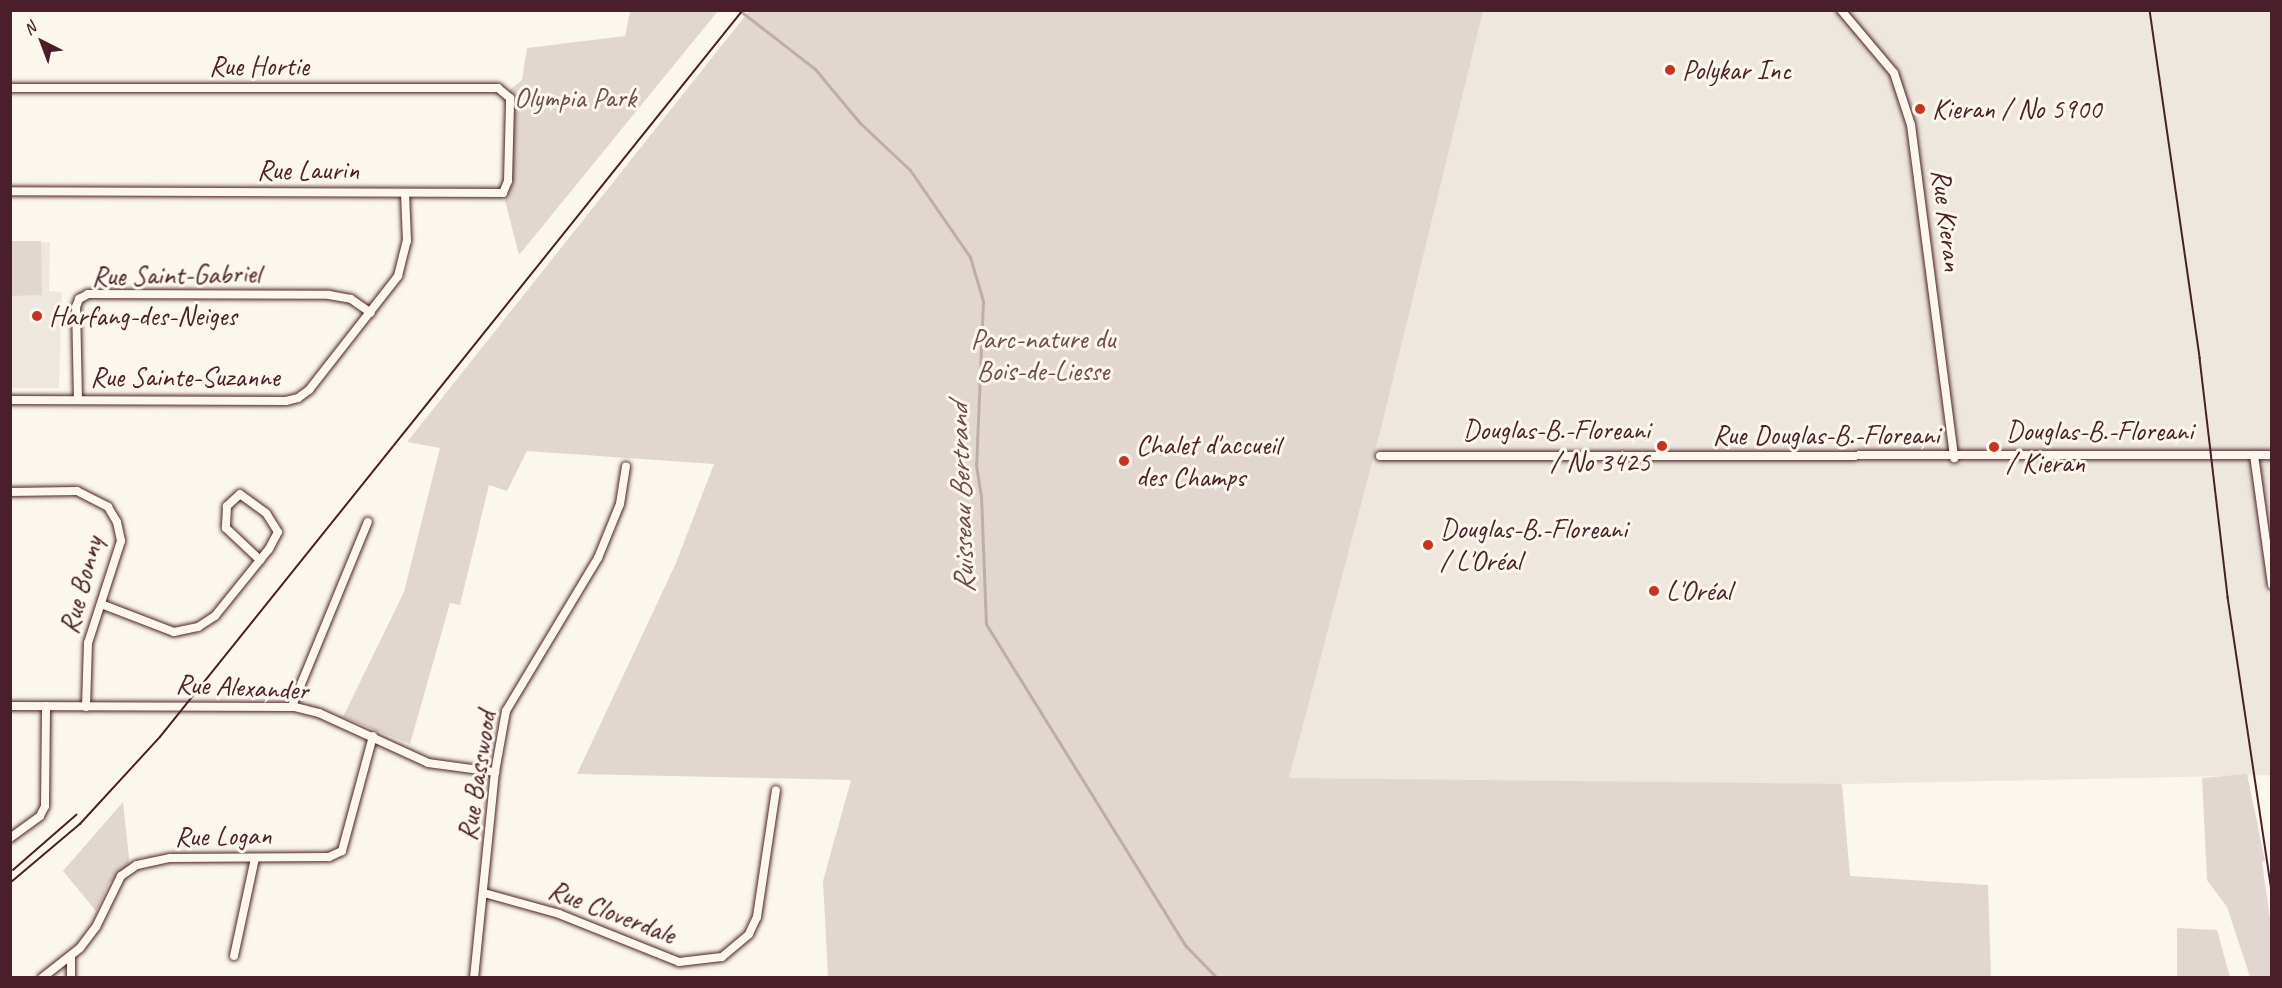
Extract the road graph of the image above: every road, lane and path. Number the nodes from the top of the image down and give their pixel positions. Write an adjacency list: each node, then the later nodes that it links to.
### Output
1 (1840, 10): 12 (street, Rue Kieran)
2 (10, 88): 3 (street, Rue Hortie)
3 (506, 93): 5 (street, Rue Laurin)
4 (10, 191): 5 (street, Rue Laurin)
5 (405, 193): 6 (street, Rue Sainte-Suzanne)
6 (371, 313): 8 (street, Rue Sainte-Suzanne); 8 (street, Rue Saint-Gabriel)
7 (10, 400): 8 (street, Rue Sainte-Suzanne)
8 (78, 400)
9 (2254, 455): 10 (street, Rue Douglas-B.-Floreani); 12 (street, Rue Douglas-B.-Floreani); 17 (street)
10 (2271, 455)
11 (1380, 456): 12 (street, Rue Douglas-B.-Floreani)
12 (1954, 458)
13 (626, 466): 24 (street, Rue Basswood)
14 (10, 492): 18 (street, Rue Bonny)
15 (368, 522): 21 (street)
16 (260, 560): 16 (street); 18 (street)
17 (2271, 585)
18 (101, 604): 22 (street, Rue Bonny)
19 (10, 706): 20 (street, Rue Alexander)
20 (46, 706): 22 (street, Rue Alexander); 26 (street)
21 (292, 706): 22 (street, Rue Alexander); 23 (street, Rue Alexander)
22 (86, 707)
23 (373, 736): 24 (street, Rue Alexander); 27 (street, Rue Logan)
24 (495, 772): 28 (street, Rue Basswood)
25 (776, 790): 28 (street, Rue Cloverdale)
26 (10, 838)
27 (255, 858): 29 (street); 30 (street, Rue Logan)
28 (484, 893): 33 (street, Rue Basswood)
29 (234, 956)
30 (70, 958): 31 (street, Rue Logan); 32 (street)
31 (42, 978)
32 (71, 978)
33 (474, 978)

